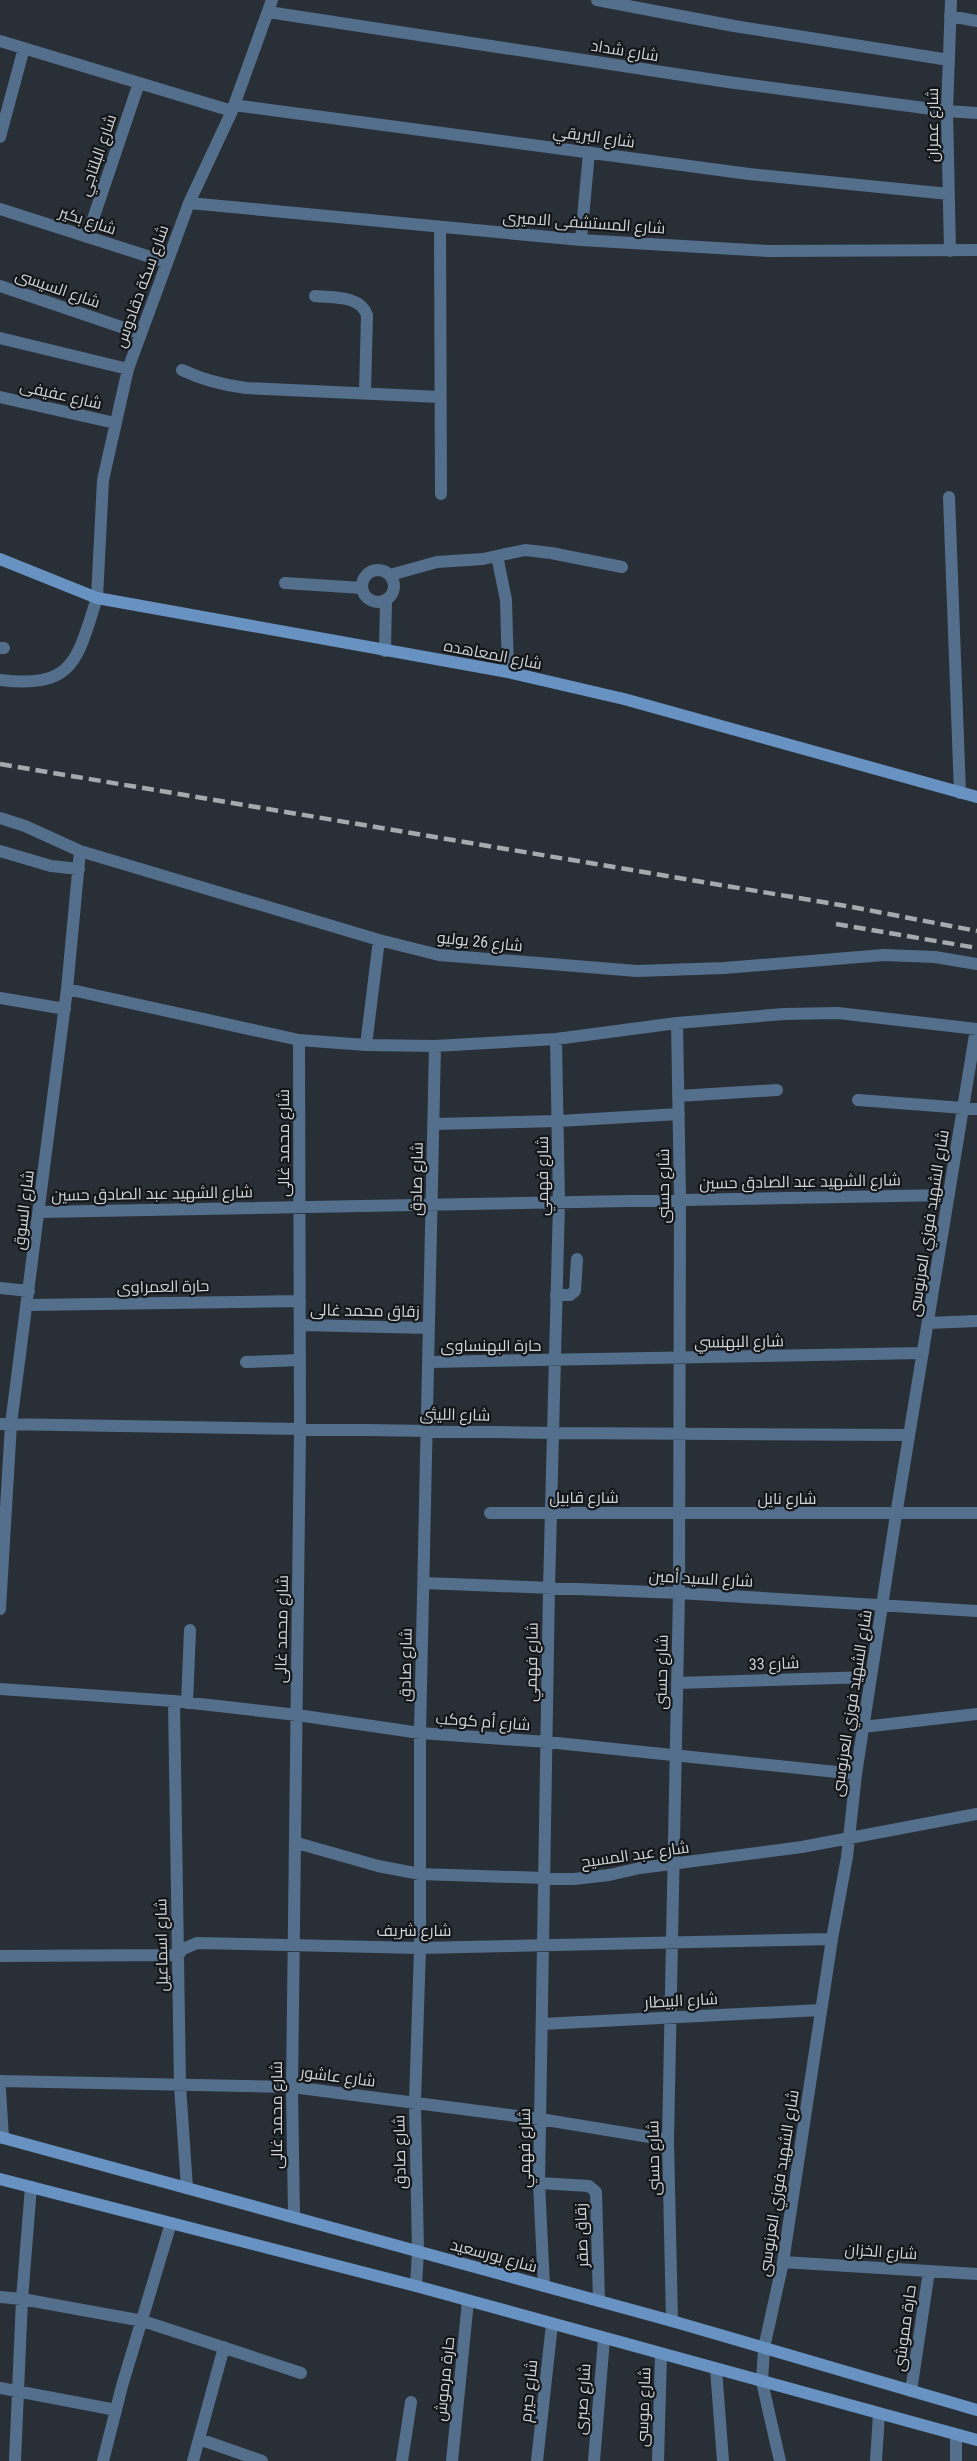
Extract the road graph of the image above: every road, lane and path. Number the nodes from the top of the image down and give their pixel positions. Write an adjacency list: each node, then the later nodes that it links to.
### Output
1 (597, 0): 8 (street)
2 (951, 0): 4 (street, شارع عمران)
3 (270, 6): 10 (street, شارع سكة دقادوس); 11 (street, شارع شداد)
4 (950, 16): 5 (street); 8 (street, شارع عمران)
5 (977, 21)
6 (0, 41): 7 (street)
7 (24, 48): 9 (street); 13 (street)
8 (949, 60): 11 (street, شارع عمران)
9 (139, 83): 10 (street); 19 (street, شارع البلتاجي)
10 (233, 108): 14 (street, شارع البريقي); 16 (street, شارع سكة دقادوس)
11 (947, 111): 12 (street, شارع شداد); 15 (street, شارع عمران)
12 (977, 113)
13 (0, 137)
14 (589, 152): 15 (street, شارع البريقي); 20 (street)
15 (949, 195): 22 (street, شارع عمران)
16 (189, 203): 18 (street, شارع المستشفى الاميرى); 23 (street, شارع سكة دقادوس)
17 (0, 209): 19 (street, شارع بكير)
18 (440, 226): 20 (street, شارع المستشفى الاميرى); 32 (street)
19 (87, 237): 23 (street, شارع بكير)
20 (581, 240): 22 (street, شارع المستشفى الاميرى)
21 (977, 250): 22 (street, شارع المستشفى الاميرى)
22 (950, 251)
23 (166, 262): 26 (street, شارع سكة دقادوس)
24 (0, 286): 26 (street, شارع السيسى)
25 (315, 296): 30 (street)
26 (140, 333): 28 (street, شارع سكة دقادوس)
27 (0, 338): 28 (street)
28 (128, 369): 33 (street, شارع سكة دقادوس)
29 (182, 369): 30 (street)
30 (365, 393): 32 (street)
31 (0, 397): 33 (street, شارع عفيفى)
32 (440, 397): 34 (street)
33 (115, 423): 42 (street, شارع سكة دقادوس)
34 (441, 494)
35 (949, 497): 47 (street)
36 (497, 556): 38 (street); 39 (street); 45 (street)
37 (0, 559): 42 (street, شارع المعاهده)
38 (622, 567)
39 (390, 575): 41 (street); 43 (street)
40 (285, 583): 41 (street)
41 (362, 588): 43 (street)
42 (97, 598): 44 (street, شارع المعاهده); 46 (street, شارع سكة دقادوس)
43 (386, 600): 44 (street)
44 (385, 651): 45 (street, شارع المعاهده)
45 (508, 672): 47 (street, شارع المعاهده)
46 (0, 680)
47 (960, 793): 48 (street, شارع المعاهده)
48 (977, 797)
49 (0, 818): 51 (street, شارع 26 يوليو)
50 (0, 851): 52 (street)
51 (80, 851): 52 (street, شارع السوق); 53 (street, شارع 26 يوليو)
52 (80, 869): 55 (street, شارع السوق)
53 (379, 940): 54 (street, شارع 26 يوليو); 62 (street)
54 (977, 964)
55 (67, 989): 57 (street, شارع السوق); 61 (street)
56 (0, 998): 57 (street)
57 (65, 1009): 77 (street, شارع السوق)
58 (677, 1023): 59 (street); 60 (street); 65 (street, شارع حسنى)
59 (977, 1029): 67 (street, شارع الشهيد فوزي العرنوسى)
60 (556, 1039): 63 (street); 70 (street, شارع فهمي)
61 (299, 1040): 62 (street); 76 (street, شارع محمد غالى)
62 (366, 1045): 63 (street)
63 (435, 1046): 71 (street, شارع صادق)
64 (777, 1090): 65 (street)
65 (678, 1096): 69 (street, شارع حسنى)
66 (858, 1100): 67 (street)
67 (964, 1107): 68 (street); 72 (street, شارع الشهيد فوزي العرنوسى)
68 (977, 1109)
69 (679, 1114): 70 (street); 73 (street, شارع حسنى)
70 (559, 1121): 71 (street); 74 (street, شارع فهمي)
71 (434, 1125): 75 (street, شارع صادق)
72 (949, 1195): 73 (street, شارع الشهيد عبد الصادق حسين); 85 (street, شارع الشهيد فوزي العرنوسى)
73 (680, 1199): 74 (street, شارع الشهيد عبد الصادق حسين); 89 (street, شارع حسنى)
74 (559, 1203): 75 (street, شارع الشهيد عبد الصادق حسين); 81 (street, شارع فهمي)
75 (432, 1206): 76 (street, شارع الشهيد عبد الصادق حسين); 87 (street, شارع صادق)
76 (300, 1207): 77 (street, شارع الشهيد عبد الصادق حسين); 82 (street, شارع محمد غالى)
77 (39, 1212): 80 (street, شارع السوق)
78 (578, 1258): 81 (street)
79 (0, 1288): 80 (street)
80 (29, 1291): 83 (street, شارع السوق)
81 (556, 1295): 91 (street, شارع فهمي)
82 (300, 1301): 83 (street, حارة العمراوى); 86 (street, شارع محمد غالى)
83 (27, 1305): 94 (street, شارع السوق)
84 (977, 1321): 85 (street)
85 (928, 1323): 88 (street, شارع الشهيد فوزي العرنوسى)
86 (300, 1325): 87 (street, زقاق محمد غالى); 90 (street, شارع محمد غالى)
87 (429, 1328): 93 (street, شارع صادق)
88 (923, 1353): 89 (street, شارع البهنسي); 99 (street, شارع الشهيد فوزي العرنوسى)
89 (679, 1359): 91 (street, شارع البهنسي); 98 (street, شارع حسنى)
90 (300, 1360): 92 (street); 95 (street, شارع محمد غالى)
91 (555, 1361): 93 (street, حارة البهنساوى); 97 (street, شارع فهمي)
92 (246, 1362)
93 (429, 1362): 96 (street, شارع صادق)
94 (6, 1424): 95 (street, شارع الليثى); 109 (street, شارع السوق)
95 (300, 1429): 96 (street, شارع الليثى); 116 (street, شارع محمد غالى)
96 (427, 1430): 97 (street, شارع الليثى); 105 (street, شارع صادق)
97 (553, 1433): 98 (street, شارع الليثى); 101 (street, شارع فهمي)
98 (678, 1434): 99 (street, شارع الليثى); 103 (street, شارع حسنى)
99 (909, 1435): 104 (street, شارع الشهيد فوزي العرنوسى)
100 (490, 1513): 101 (street, شارع قابيل)
101 (551, 1513): 103 (street, شارع قابيل); 106 (street, شارع فهمي)
102 (977, 1513): 104 (street, شارع نايل)
103 (679, 1514): 104 (street, شارع نايل); 107 (street, شارع حسنى)
104 (896, 1515): 108 (street, شارع الشهيد فوزي العرنوسى)
105 (424, 1583): 106 (street, شارع السيد أمين); 119 (street, شارع صادق)
106 (549, 1588): 107 (street, شارع السيد أمين); 120 (street, شارع فهمي)
107 (679, 1593): 108 (street, شارع السيد أمين); 113 (street, شارع حسنى)
108 (883, 1606): 110 (street, شارع السيد أمين); 112 (street, شارع الشهيد فوزي العرنوسى)
109 (0, 1609)
110 (977, 1611)
111 (190, 1630): 115 (street, شارع اسماعيل)
112 (871, 1677): 113 (street, شارع 33); 118 (street, شارع الشهيد فوزي العرنوسى)
113 (677, 1683): 121 (street, شارع حسنى)
114 (0, 1689): 115 (street, شارع أم كوكب)
115 (180, 1702): 116 (street, شارع أم كوكب); 134 (street, شارع اسماعيل)
116 (297, 1714): 119 (street, شارع أم كوكب); 125 (street, شارع محمد غالى)
117 (977, 1714): 118 (street)
118 (863, 1727): 122 (street, شارع الشهيد فوزي العرنوسى)
119 (420, 1733): 120 (street, شارع أم كوكب); 127 (street, شارع صادق)
120 (547, 1742): 121 (street, شارع أم كوكب); 128 (street, شارع فهمي)
121 (676, 1757): 122 (street, شارع أم كوكب); 126 (street, شارع حسنى)
122 (856, 1774): 124 (street, شارع الشهيد فوزي العرنوسى)
123 (977, 1814): 124 (street, شارع عبد المسيح)
124 (849, 1837): 126 (street, شارع عبد المسيح); 129 (street, شارع الشهيد فوزي العرنوسى)
125 (297, 1843): 127 (street, شارع عبد المسيح); 131 (street, شارع محمد غالى)
126 (675, 1864): 128 (street, شارع عبد المسيح); 130 (street, شارع حسنى)
127 (420, 1874): 128 (street, شارع عبد المسيح); 133 (street, شارع صادق)
128 (545, 1878): 132 (street, شارع فهمي)
129 (832, 1940): 130 (street, شارع شريف); 136 (street, شارع الشهيد فوزي العرنوسى)
130 (672, 1943): 132 (street, شارع شريف); 137 (street, شارع حسنى)
131 (295, 1945): 133 (street, شارع شريف); 134 (street, شارع شريف); 141 (street, شارع محمد غالى)
132 (544, 1946): 133 (street, شارع شريف); 138 (street, شارع فهمي)
133 (420, 1948): 143 (street, شارع صادق)
134 (178, 1955): 135 (street, شارع شريف); 140 (street, شارع اسماعيل)
135 (0, 1956)
136 (821, 2010): 137 (street, شارع البيطار); 154 (street, شارع الشهيد فوزي العرنوسى)
137 (671, 2017): 138 (street, شارع البيطار); 146 (street, شارع حسنى)
138 (542, 2024): 144 (street, شارع فهمي)
139 (0, 2081): 140 (street, شارع عاشور)
140 (180, 2086): 141 (street, شارع عاشور); 150 (street, شارع اسماعيل)
141 (292, 2087): 143 (street, شارع عاشور); 151 (street, شارع محمد غالى)
142 (0, 2090): 145 (street)
143 (415, 2102): 144 (street, شارع عاشور); 153 (street, شارع صادق)
144 (540, 2120): 146 (street, شارع عاشور); 148 (street, شارع فهمي)
145 (2, 2138): 150 (street, شارع بورسعيد)
146 (668, 2140): 164 (street, شارع حسنى)
147 (0, 2179): 149 (street)
148 (539, 2183): 158 (street, شارع فهمي); 162 (street, زقاق صقر)
149 (31, 2187): 152 (street); 160 (street)
150 (187, 2188): 151 (street, شارع بورسعيد)
151 (294, 2217): 153 (street, شارع بورسعيد)
152 (171, 2223): 157 (street); 163 (street)
153 (418, 2251): 157 (street, شارع صادق); 158 (street, شارع بورسعيد)
154 (783, 2262): 155 (street, شارع الخزان); 168 (street, شارع الشهيد فوزي العرنوسى)
155 (929, 2271): 156 (street, شارع الخزان); 175 (street, حارة مموشى)
156 (977, 2274)
157 (417, 2286): 161 (street)
158 (544, 2286): 162 (street, شارع بورسعيد)
159 (0, 2297): 160 (street)
160 (22, 2299): 163 (street); 174 (street)
161 (468, 2301): 165 (street); 188 (street, حارة مرموش)
162 (599, 2301): 164 (street, شارع بورسعيد)
163 (143, 2321): 167 (street); 177 (street)
164 (672, 2321): 168 (street, شارع بورسعيد)
165 (552, 2324): 166 (street); 189 (street, شارع حيرم)
166 (604, 2338): 169 (street); 190 (street, شارع صبرى)
167 (224, 2347): 171 (street); 181 (street)
168 (764, 2348): 172 (street, شارع الشهيد فوزي العرنوسى); 175 (street, شارع بورسعيد)
169 (661, 2354): 170 (street); 191 (street, شارع موسى)
170 (716, 2369): 172 (street); 192 (street)
171 (301, 2373)
172 (762, 2382): 179 (street); 193 (street, شارع الشهيد فوزي العرنوسى)
173 (0, 2388): 174 (street)
174 (18, 2391): 177 (street); 183 (street)
175 (912, 2391): 178 (street, شارع بورسعيد)
176 (411, 2402): 187 (street)
177 (116, 2410): 184 (street)
178 (977, 2410)
179 (879, 2414): 180 (street); 194 (street)
180 (956, 2434): 182 (street); 195 (street)
181 (199, 2439): 185 (street); 186 (street)
182 (977, 2440)
183 (15, 2461)
184 (103, 2461)
185 (193, 2461)
186 (262, 2461)
187 (402, 2461)
188 (452, 2461)
189 (537, 2461)
190 (594, 2461)
191 (658, 2461)
192 (723, 2461)
193 (780, 2461)
194 (876, 2461)
195 (956, 2461)

